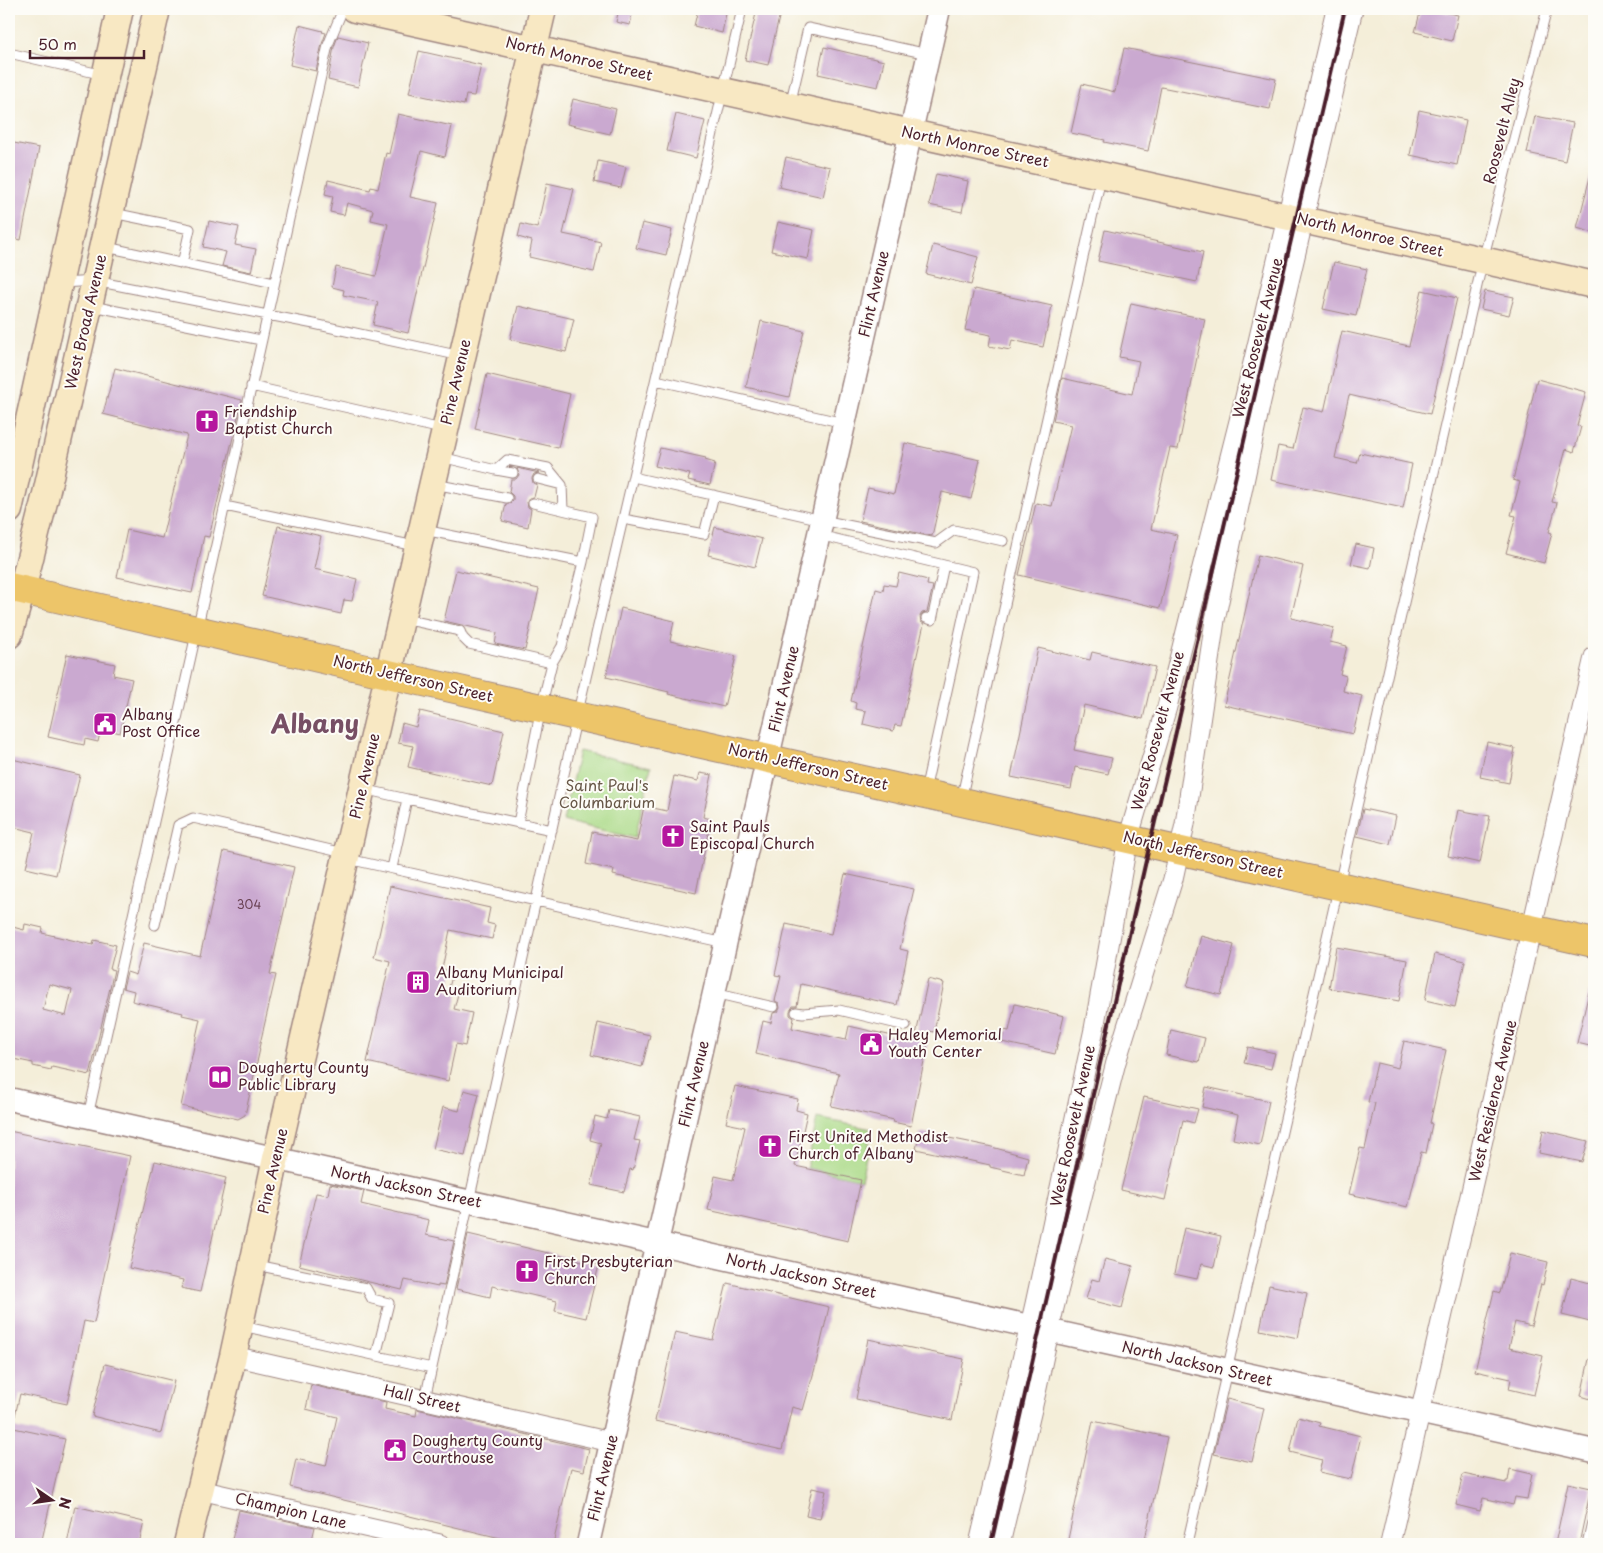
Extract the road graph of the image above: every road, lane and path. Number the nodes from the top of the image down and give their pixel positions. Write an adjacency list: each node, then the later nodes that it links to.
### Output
1 (120, 9): 15 (main road)
2 (157, 9): 20 (main road, West Broad Avenue)
3 (343, 9): 27 (lane)
4 (355, 9): 11 (main road, North Monroe Street)
5 (543, 9): 12 (main road, Pine Avenue)
6 (742, 9): 16 (lane)
7 (939, 9): 14 (street, Flint Avenue)
8 (1336, 9): 21 (street, West Roosevelt Avenue)
9 (1353, 9): 21 (street, West Roosevelt Avenue)
10 (1548, 9): 23 (lane, Roosevelt Alley)
11 (385, 12): 12 (main road, North Monroe Street)
12 (534, 49): 16 (main road, North Monroe Street); 32 (main road, Pine Avenue)
13 (9, 53): 15 (lane)
14 (929, 54): 17 (lane); 18 (street, Flint Avenue)
15 (104, 75): 26 (main road)
16 (722, 91): 17 (main road, North Monroe Street); 33 (lane)
17 (790, 106): 18 (main road, North Monroe Street)
18 (910, 133): 19 (main road, North Monroe Street); 35 (street, Flint Avenue)
19 (1101, 175): 21 (main road, North Monroe Street); 71 (lane)
20 (111, 212): 22 (main road, West Broad Avenue); 24 (lane)
21 (1296, 219): 23 (main road, North Monroe Street); 74 (street, West Roosevelt Avenue); 75 (street, West Roosevelt Avenue)
22 (103, 246): 24 (lane); 25 (main road, West Broad Avenue)
23 (1483, 260): 28 (main road, North Monroe Street); 78 (lane, Roosevelt Alley)
24 (182, 264): 27 (lane)
25 (95, 281): 26 (lane); 29 (main road, West Broad Avenue); 30 (lane)
26 (59, 283): 38 (main road)
27 (274, 283): 30 (lane)
28 (1594, 285)
29 (90, 306): 31 (lane); 57 (main road, West Broad Avenue)
30 (267, 314): 31 (lane); 32 (lane)
31 (261, 340): 34 (lane)
32 (462, 356): 36 (main road, Pine Avenue)
33 (656, 380): 35 (lane); 41 (lane)
34 (251, 386): 36 (lane); 48 (lane)
35 (844, 424): 52 (street, Flint Avenue)
36 (445, 430): 37 (main road, Pine Avenue)
37 (439, 457): 39 (lane); 43 (main road, Pine Avenue)
38 (14, 466): 49 (main road)
39 (496, 470): 40 (lane); 44 (lane)
40 (513, 473)
41 (633, 477): 45 (lane); 51 (lane)
42 (538, 479): 44 (lane)
43 (432, 484): 46 (lane); 53 (main road, Pine Avenue)
44 (562, 485): 50 (lane)
45 (714, 495): 51 (lane); 52 (lane)
46 (507, 498)
47 (533, 503): 50 (lane)
48 (225, 506): 53 (lane); 60 (lane)
49 (9, 510)
50 (563, 510): 55 (lane)
51 (623, 519): 66 (lane)
52 (820, 528): 54 (lane); 56 (lane); 67 (street, Flint Avenue)
53 (420, 538): 55 (lane); 59 (main road, Pine Avenue)
54 (1003, 540)
55 (583, 562): 63 (lane)
56 (944, 565): 58 (lane); 69 (lane)
57 (15, 589): 60 (main road, North Jefferson Street); 61 (main road, West Broad Avenue)
58 (926, 618)
59 (401, 619): 63 (lane); 64 (main road, Pine Avenue)
60 (197, 631): 64 (main road, North Jefferson Street); 89 (lane)
61 (9, 635)
62 (1594, 658): 81 (street, West Residence Avenue)
63 (552, 663): 65 (lane)
64 (388, 674): 65 (main road, North Jefferson Street); 68 (main road, Pine Avenue)
65 (540, 708): 66 (main road, North Jefferson Street); 72 (lane)
66 (578, 716): 67 (main road, North Jefferson Street); 73 (lane)
67 (768, 758): 69 (main road, North Jefferson Street); 83 (street, Flint Avenue)
68 (362, 788): 70 (lane); 76 (main road, Pine Avenue)
69 (925, 794): 71 (main road, North Jefferson Street)
70 (407, 799): 72 (lane); 77 (lane)
71 (961, 802): 74 (main road, North Jefferson Street)
72 (518, 823): 73 (lane)
73 (552, 830): 79 (lane)
74 (1128, 839): 75 (main road, North Jefferson Street); 95 (street, West Roosevelt Avenue)
75 (1179, 850): 78 (main road, North Jefferson Street); 95 (street, West Roosevelt Avenue)
76 (346, 856): 77 (lane); 80 (lane); 90 (main road, Pine Avenue)
77 (392, 868): 79 (lane)
78 (1339, 886): 81 (main road, North Jefferson Street); 99 (lane, Roosevelt Alley)
79 (536, 901): 83 (lane); 91 (lane)
80 (155, 925)
81 (1532, 929): 82 (main road, North Jefferson Street); 101 (street, West Residence Avenue)
82 (1594, 943)
83 (726, 944): 84 (street, Flint Avenue)
84 (714, 993): 85 (lane); 92 (street, Flint Avenue)
85 (774, 1006)
86 (796, 1012): 87 (lane)
87 (906, 1026)
88 (9, 1100): 89 (street, North Jackson Street)
89 (88, 1117): 90 (street, North Jackson Street)
90 (276, 1158): 91 (street, North Jackson Street); 93 (main road, Pine Avenue)
91 (469, 1201): 92 (street, North Jackson Street); 98 (lane)
92 (657, 1243): 95 (street, North Jackson Street); 102 (street, Flint Avenue)
93 (253, 1264): 94 (main road, Pine Avenue); 97 (lane)
94 (239, 1326): 96 (main road, Pine Avenue); 97 (lane)
95 (1039, 1329): 99 (street, North Jackson Street); 109 (street, West Roosevelt Avenue); 110 (street, West Roosevelt Avenue)
96 (233, 1356): 100 (street, Hall Street); 104 (main road, Pine Avenue)
97 (376, 1356): 98 (lane)
98 (432, 1368): 100 (lane)
99 (1227, 1372): 101 (street, North Jackson Street); 111 (lane, Roosevelt Alley)
100 (426, 1399): 102 (street, Hall Street)
101 (1421, 1414): 103 (street, North Jackson Street); 112 (street, West Residence Avenue)
102 (611, 1442): 108 (street, Flint Avenue)
103 (1594, 1452)
104 (200, 1490): 106 (main road, Pine Avenue); 107 (street, Champion Lane)
105 (1594, 1512): 113 (lane)
106 (187, 1544)
107 (440, 1544)
108 (588, 1544)
109 (979, 1544)
110 (1000, 1544)
111 (1187, 1544)
112 (1390, 1544)
113 (1587, 1544)

